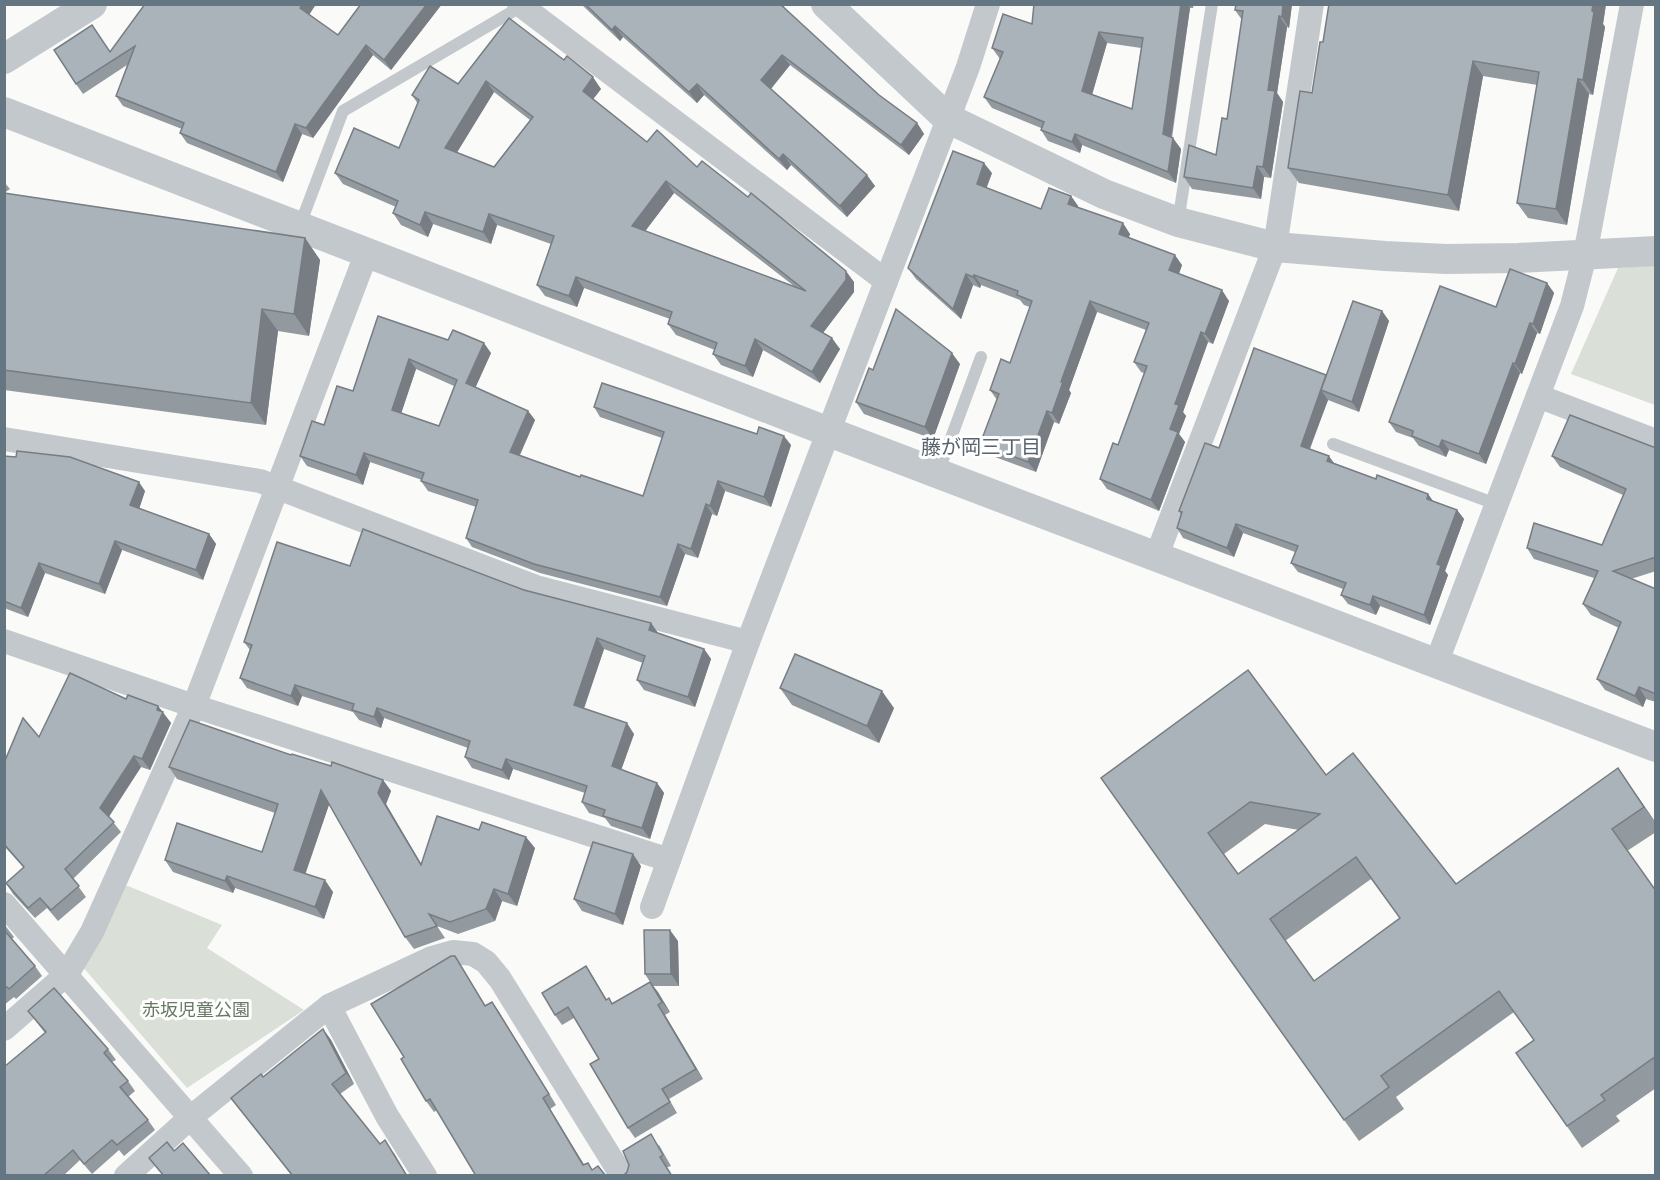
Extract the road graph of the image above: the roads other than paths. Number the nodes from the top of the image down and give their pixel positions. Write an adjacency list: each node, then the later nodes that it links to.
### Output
1 (92, 4): 8 (street)
2 (826, 4): 10 (street)
3 (988, 4): 10 (street)
4 (1212, 4): 11 (lane)
5 (1312, 4): 13 (street)
6 (1632, 4): 16 (street)
7 (520, 5): 12 (lane); 17 (street)
8 (4, 58)
9 (4, 112): 12 (street)
10 (947, 118): 11 (street); 17 (street)
11 (1178, 222): 13 (street)
12 (300, 225): 15 (street)
13 (1275, 247): 16 (street); 27 (street)
14 (1656, 251): 16 (street)
15 (367, 252): 20 (street); 25 (street)
16 (1585, 255): 19 (street)
17 (886, 281): 20 (street)
18 (981, 357): 24 (lane)
19 (1538, 396): 22 (street); 26 (street)
20 (829, 432): 24 (street); 29 (street)
21 (4, 439): 25 (street)
22 (1656, 441)
23 (1333, 444): 26 (lane)
24 (938, 473): 27 (street)
25 (277, 487): 29 (street); 31 (street)
26 (1496, 504): 30 (street)
27 (1157, 555): 30 (street)
28 (4, 641): 31 (street)
29 (748, 642): 33 (street)
30 (1436, 664): 32 (street)
31 (194, 706): 33 (street); 36 (street)
32 (1656, 747)
33 (669, 860): 35 (street)
34 (4, 904): 36 (street)
35 (652, 907)
36 (67, 974): 38 (street); 39 (street)
37 (329, 1006): 39 (street); 42 (street); 43 (street)
38 (4, 1029)
39 (190, 1117): 40 (street); 41 (street)
40 (126, 1176)
41 (241, 1176)
42 (425, 1176)
43 (622, 1176)

